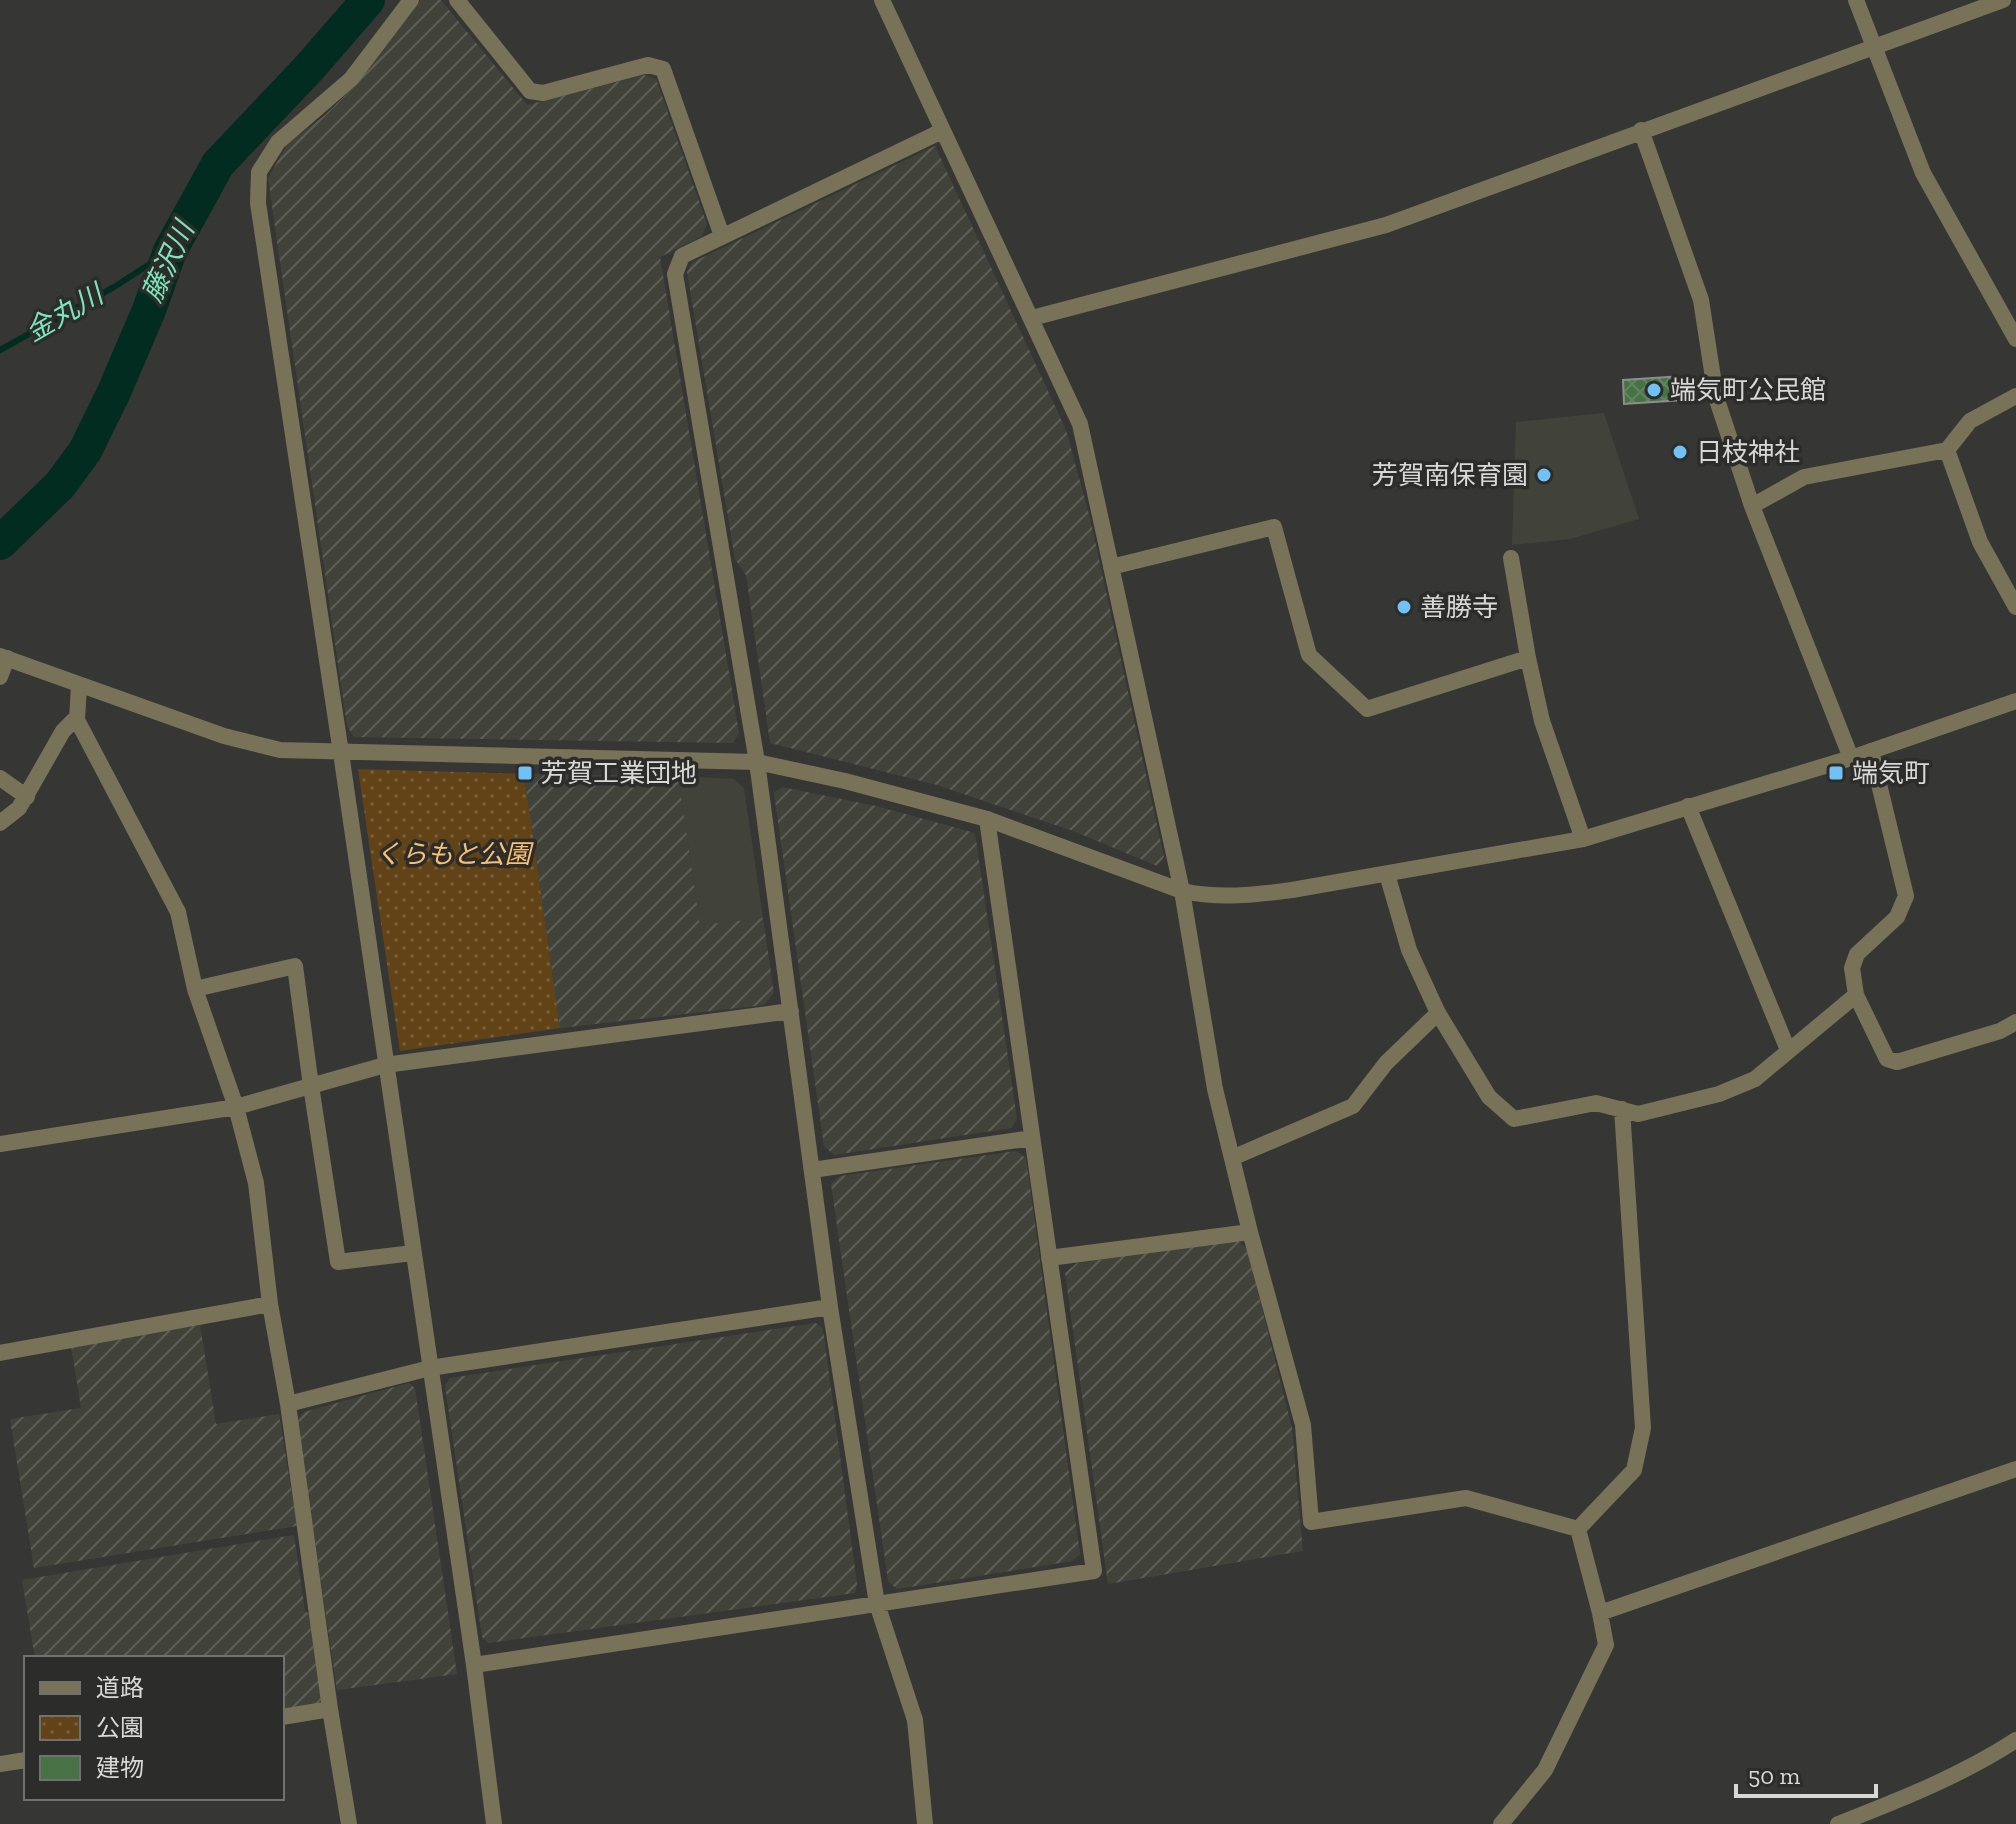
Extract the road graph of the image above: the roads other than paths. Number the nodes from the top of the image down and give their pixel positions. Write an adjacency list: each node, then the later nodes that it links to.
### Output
1 (411, 0): 26 (street)
2 (457, 0): 9 (street)
3 (882, 0): 8 (street)
4 (1856, 0): 6 (street)
5 (2003, 0): 6 (street)
6 (1874, 47): 7 (street); 11 (street)
7 (1641, 130): 10 (street); 15 (street)
8 (942, 131): 9 (street); 10 (street)
9 (722, 236): 28 (street)
10 (1032, 318): 17 (street)
11 (2011, 318): 12 (street)
12 (2016, 339)
13 (2016, 396): 14 (street)
14 (1947, 450): 15 (street); 18 (street)
15 (1752, 506): 27 (street)
16 (1511, 558): 20 (street)
17 (1111, 567): 20 (street); 36 (street)
18 (2016, 607)
19 (3, 657): 21 (street); 22 (street)
20 (1528, 658): 34 (street)
21 (0, 677)
22 (79, 685): 24 (street); 26 (street)
23 (2016, 701): 25 (street)
24 (77, 717): 30 (street); 37 (street)
25 (1871, 751): 27 (street); 38 (street)
26 (341, 753): 28 (street); 43 (street)
27 (1851, 758): 31 (street)
28 (757, 762): 32 (street); 39 (street)
29 (0, 778): 30 (street)
30 (27, 797): 33 (street)
31 (1688, 806): 34 (street); 42 (street)
32 (987, 819): 36 (street); 47 (street)
33 (0, 823)
34 (1583, 839): 35 (street)
35 (1387, 874): 36 (street); 40 (street)
36 (1182, 891): 49 (street)
37 (195, 989): 44 (street); 45 (street)
38 (1856, 995): 41 (street); 42 (street)
39 (791, 1011): 43 (street); 50 (street)
40 (1438, 1013): 46 (street); 49 (street)
41 (2016, 1022)
42 (1788, 1050): 46 (street)
43 (385, 1065): 44 (street); 52 (street)
44 (311, 1086): 45 (street); 52 (street)
45 (236, 1107): 48 (street); 54 (street)
46 (1622, 1109): 60 (street)
47 (1032, 1138): 50 (street); 53 (street)
48 (0, 1144)
49 (1232, 1158): 51 (street)
50 (812, 1170): 55 (street)
51 (1250, 1232): 53 (street); 60 (street)
52 (413, 1253): 57 (street)
53 (1049, 1258): 61 (street)
54 (270, 1304): 56 (street); 58 (street)
55 (830, 1307): 57 (street); 61 (street)
56 (0, 1353)
57 (430, 1368): 58 (street); 63 (street)
58 (288, 1404): 64 (street)
59 (2016, 1469): 62 (street)
60 (1578, 1529): 62 (street)
61 (877, 1604): 63 (street); 71 (street)
62 (1600, 1613): 72 (street)
63 (474, 1665): 70 (street)
64 (330, 1709): 65 (street); 69 (street)
65 (284, 1717)
66 (2016, 1740): 73 (street)
67 (24, 1760): 68 (street)
68 (0, 1764)
69 (349, 1824)
70 (494, 1824)
71 (925, 1824)
72 (1501, 1824)
73 (1838, 1824)

